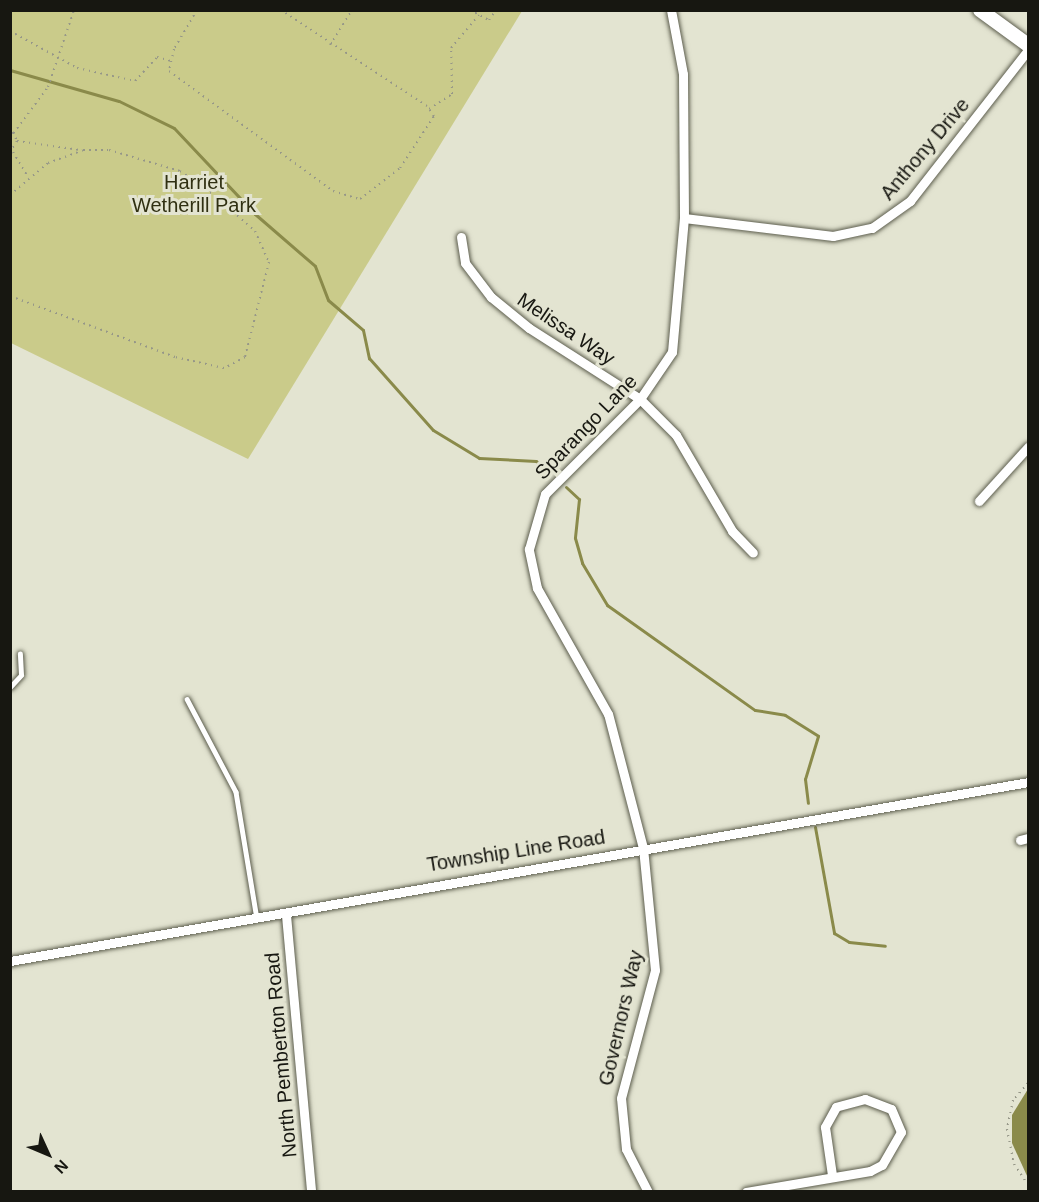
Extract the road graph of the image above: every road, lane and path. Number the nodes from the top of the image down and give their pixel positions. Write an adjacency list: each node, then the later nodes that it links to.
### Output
1 (74, 10): 14 (path)
2 (198, 10): 15 (path)
3 (281, 10): 11 (path)
4 (352, 10): 11 (path)
5 (470, 10): 9 (path)
6 (496, 10): 9 (path)
7 (671, 10): 25 (street, Sparango Lane)
8 (980, 10): 12 (street)
9 (480, 15): 16 (path)
10 (10, 31): 14 (path)
11 (330, 45): 16 (path)
12 (1029, 45)
13 (1029, 50): 25 (street, Anthony Drive)
14 (56, 58): 15 (path); 18 (path)
15 (171, 61): 16 (path)
16 (429, 109)
17 (10, 127): 18 (path)
18 (16, 133): 19 (path); 20 (path)
19 (10, 138)
20 (17, 141): 21 (path); 22 (path)
21 (83, 150): 23 (path); 27 (path)
22 (12, 152): 23 (path)
23 (28, 177): 24 (path)
24 (10, 195)
25 (684, 218): 28 (street, Sparango Lane)
26 (461, 237): 28 (street, Melissa Way)
27 (10, 296)
28 (640, 399): 31 (street, Melissa Way); 36 (street, Sparango Lane)
29 (1029, 447): 30 (street)
30 (979, 501)
31 (753, 553)
32 (20, 654): 33 (lane)
33 (10, 687)
34 (187, 699): 38 (lane)
35 (1029, 782): 36 (street, Township Line Road)
36 (643, 848): 37 (street, Township Line Road); 44 (street, Governors Way)
37 (286, 915): 38 (street, Township Line Road); 43 (street, North Pemberton Road)
38 (258, 920): 39 (street, Township Line Road)
39 (10, 961)
40 (1029, 1083): 42 (path)
41 (832, 1175): 41 (street); 45 (street)
42 (1029, 1185)
43 (311, 1191)
44 (648, 1191)
45 (746, 1191)

